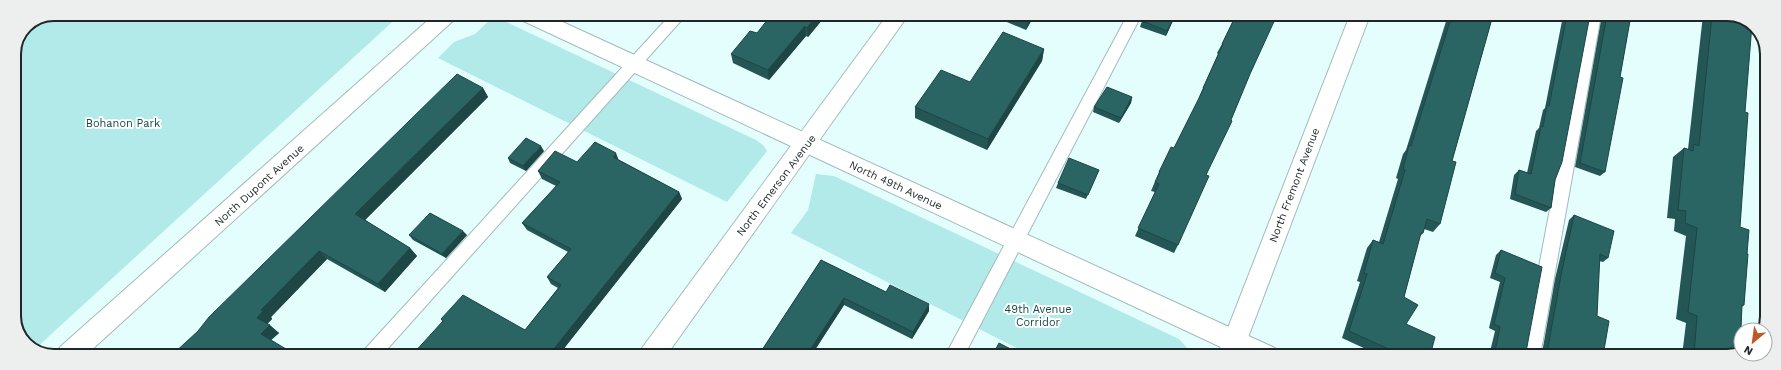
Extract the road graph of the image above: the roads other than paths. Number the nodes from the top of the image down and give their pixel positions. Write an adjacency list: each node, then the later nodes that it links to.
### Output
1 (440, 21): 12 (street, North Dupont Avenue)
2 (541, 21): 8 (street, North 49th Avenue)
3 (674, 21): 8 (lane)
4 (894, 21): 9 (street, North Emerson Avenue)
5 (1131, 21): 10 (lane)
6 (1358, 21): 11 (street, North Fremont Avenue)
7 (1593, 21): 16 (lane)
8 (635, 65): 9 (street, North 49th Avenue); 13 (lane)
9 (808, 143): 10 (street, North 49th Avenue); 14 (street, North Emerson Avenue)
10 (1015, 241): 11 (street, North 49th Avenue); 15 (lane)
11 (1231, 348)
12 (76, 349)
13 (376, 349)
14 (656, 349)
15 (958, 349)
16 (1533, 349)

